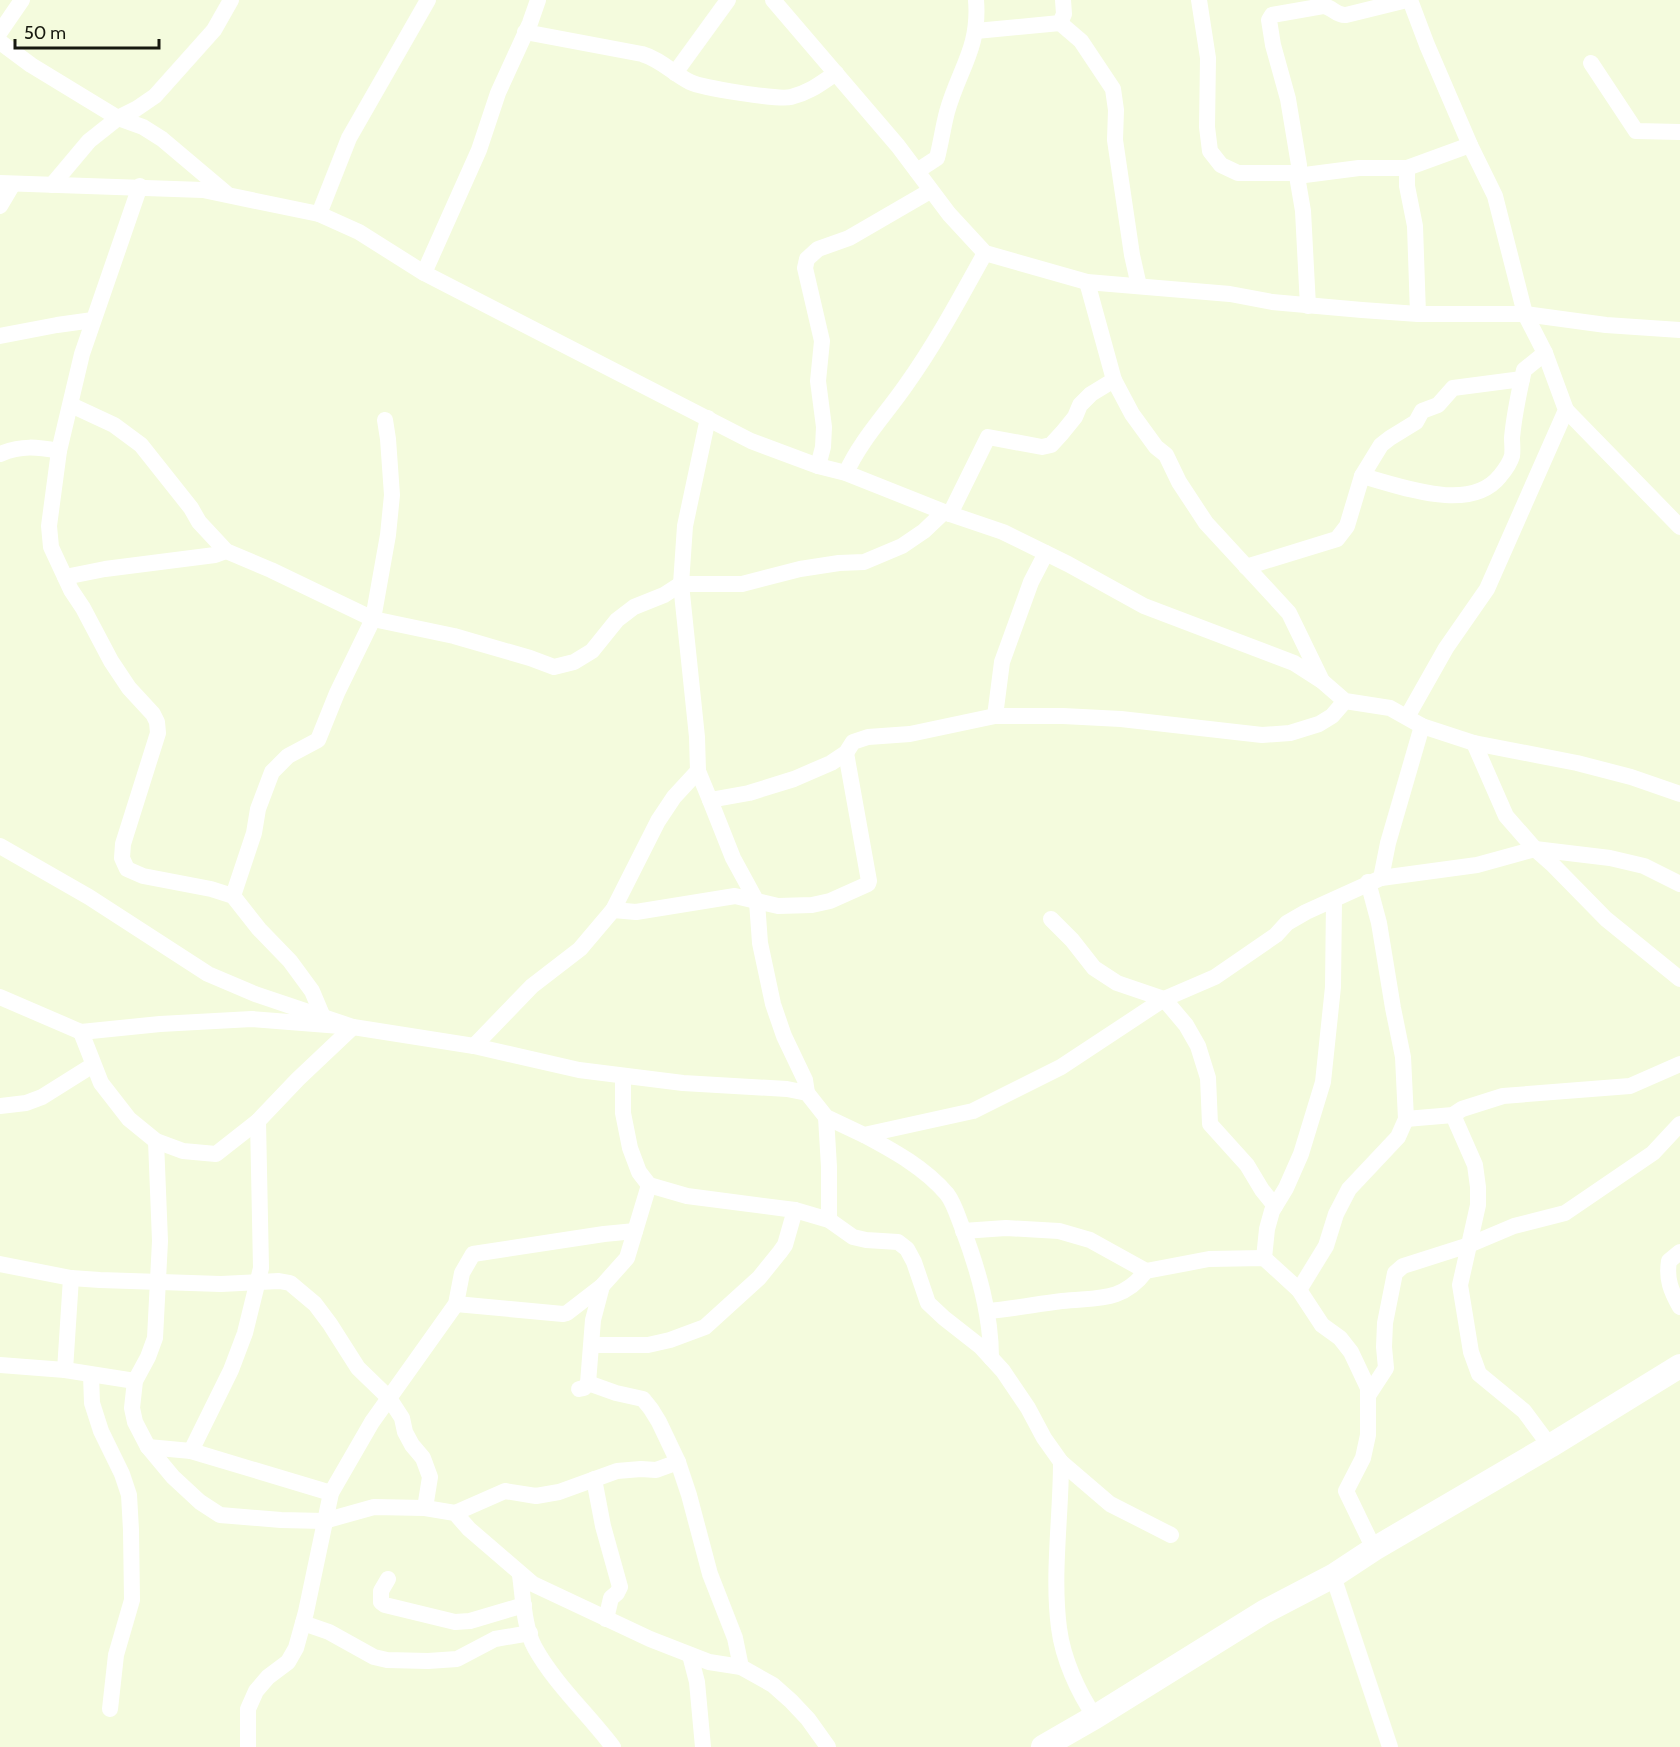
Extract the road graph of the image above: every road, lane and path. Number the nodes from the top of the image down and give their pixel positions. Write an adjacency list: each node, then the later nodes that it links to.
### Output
1 (22, 0): 12 (street)
2 (231, 0): 19 (street)
3 (428, 0): 31 (street)
4 (538, 0): 13 (street)
5 (728, 0): 17 (street)
6 (773, 0): 18 (street)
7 (976, 0): 14 (street)
8 (1063, 0): 11 (street)
9 (1199, 0): 24 (street)
10 (1408, 0): 21 (street); 24 (street)
11 (1060, 23): 14 (street); 35 (street)
12 (0, 32)
13 (525, 32): 17 (street); 33 (street)
14 (976, 32): 23 (street)
15 (0, 42): 19 (street)
16 (1591, 63): 20 (street)
17 (675, 73): 18 (street)
18 (836, 73): 23 (street)
19 (117, 118): 26 (street); 29 (street)
20 (1680, 132)
21 (1470, 145): 22 (street); 38 (street)
22 (1407, 168): 24 (street); 37 (street)
23 (917, 171): 28 (street)
24 (1297, 176): 36 (street)
25 (7, 184): 26 (street); 30 (street)
26 (51, 185): 27 (street)
27 (140, 186): 29 (street); 39 (street)
28 (930, 191): 32 (street); 51 (street)
29 (227, 194): 31 (street)
30 (0, 206)
31 (319, 214): 33 (street)
32 (985, 253): 34 (street); 52 (street)
33 (424, 273): 47 (street)
34 (1087, 282): 35 (street); 44 (street)
35 (1139, 286): 36 (street)
36 (1308, 306): 37 (street)
37 (1418, 314): 38 (street)
38 (1524, 314): 40 (street); 42 (street)
39 (93, 320): 41 (street); 45 (street)
40 (1680, 330)
41 (0, 336)
42 (1545, 352): 43 (street); 46 (street)
43 (1522, 379): 53 (street); 53 (street)
44 (1114, 381): 54 (street); 58 (street)
45 (71, 405): 49 (street); 56 (street)
46 (1566, 410): 55 (street); 65 (street)
47 (708, 418): 51 (street); 60 (street)
48 (385, 420): 61 (street)
49 (59, 451): 50 (street); 59 (street)
50 (0, 454)
51 (818, 466): 52 (street)
52 (846, 472): 54 (street)
53 (1362, 476): 58 (street)
54 (947, 513): 57 (street); 60 (street)
55 (1680, 527)
56 (225, 551): 59 (street); 61 (street)
57 (1046, 553): 62 (street); 64 (street)
58 (1246, 567): 62 (street)
59 (65, 578): 76 (street)
60 (681, 584): 61 (street); 69 (street)
61 (373, 619): 76 (street)
62 (1322, 681): 63 (street)
63 (1345, 701): 64 (street); 65 (street)
64 (995, 716): 68 (street)
65 (1407, 717): 66 (street)
66 (1422, 726): 67 (street); 74 (street)
67 (1474, 743): 70 (street); 73 (street)
68 (846, 753): 71 (street); 78 (street)
69 (698, 771): 71 (street); 79 (street)
70 (1680, 794)
71 (710, 800): 78 (street)
72 (0, 846): 84 (street)
73 (1535, 849): 74 (street); 75 (street); 81 (street)
74 (1374, 880): 77 (street); 95 (street)
75 (1680, 884)
76 (233, 896): 84 (street)
77 (1334, 900): 83 (street); 101 (street)
78 (757, 902): 79 (street); 91 (street)
79 (613, 910): 87 (street)
80 (1051, 919): 83 (street)
81 (1680, 979)
82 (0, 997): 86 (street)
83 (1164, 999): 98 (street); 101 (street)
84 (323, 1017): 85 (street)
85 (354, 1027): 86 (street); 87 (street); 96 (street)
86 (81, 1032): 89 (street)
87 (474, 1046): 90 (street)
88 (1680, 1064): 93 (street)
89 (93, 1065): 92 (street); 99 (street)
90 (623, 1076): 91 (street); 100 (street)
91 (807, 1093): 94 (street)
92 (0, 1106)
93 (1453, 1115): 95 (street); 106 (street)
94 (826, 1118): 98 (street); 103 (street)
95 (1406, 1119): 115 (street)
96 (258, 1121): 99 (street); 113 (street)
97 (1678, 1132): 106 (street)
98 (864, 1135): 104 (street)
99 (156, 1141): 112 (street)
100 (650, 1185): 102 (street); 105 (street)
101 (1275, 1206): 108 (street)
102 (795, 1210): 103 (street); 119 (street)
103 (829, 1220): 120 (street)
104 (963, 1231): 110 (street); 118 (street)
105 (635, 1232): 114 (street); 116 (street)
106 (1469, 1245): 126 (street); 128 (street)
107 (1680, 1252): 117 (street)
108 (1264, 1258): 110 (street); 115 (street)
109 (0, 1264): 111 (street)
110 (1146, 1271): 118 (street)
111 (71, 1278): 112 (street); 123 (street)
112 (159, 1282): 113 (street); 125 (street)
113 (257, 1283): 127 (street); 130 (street)
114 (602, 1286): 116 (street); 119 (street)
115 (1299, 1290): 126 (street)
116 (456, 1304): 127 (street)
117 (1680, 1307)
118 (987, 1311): 120 (street)
119 (592, 1345): 131 (street)
120 (991, 1358): 132 (street)
121 (0, 1365): 123 (street)
122 (1680, 1366): 128 (street)
123 (65, 1370): 124 (street)
124 (91, 1376): 125 (street); 149 (street)
125 (135, 1382): 129 (street)
126 (1369, 1394): 139 (street)
127 (389, 1398): 134 (street); 135 (street)
128 (1550, 1446): 139 (street)
129 (148, 1447): 130 (street); 137 (street)
130 (191, 1451): 134 (street)
131 (678, 1462): 133 (street); 148 (street)
132 (1061, 1462): 138 (street); 150 (street)
133 (594, 1479): 136 (street); 144 (street)
134 (331, 1493): 137 (street)
135 (425, 1508): 136 (street); 137 (street)
136 (455, 1514): 140 (street)
137 (324, 1521): 145 (street)
138 (1171, 1535)
139 (1374, 1549): 141 (street)
140 (520, 1575): 143 (street); 144 (street)
141 (1333, 1576): 150 (street); 156 (street)
142 (388, 1580): 143 (street)
143 (524, 1605): 146 (street)
144 (606, 1619): 147 (street)
145 (303, 1623): 146 (street); 151 (street)
146 (530, 1633): 152 (street)
147 (690, 1655): 148 (street); 153 (street)
148 (741, 1667): 154 (street)
149 (110, 1709)
150 (1095, 1717): 155 (street)
151 (248, 1747)
152 (613, 1747)
153 (703, 1747)
154 (828, 1747)
155 (1043, 1747)
156 (1390, 1747)

